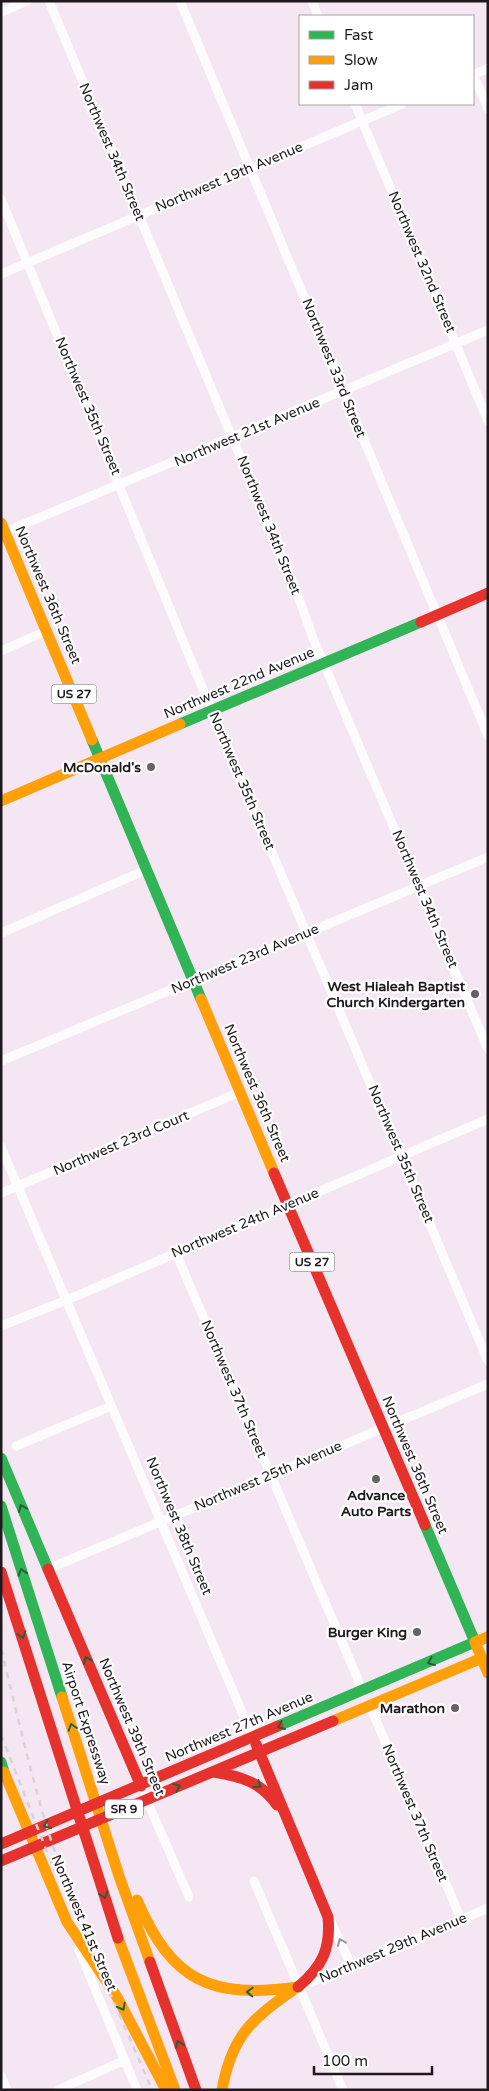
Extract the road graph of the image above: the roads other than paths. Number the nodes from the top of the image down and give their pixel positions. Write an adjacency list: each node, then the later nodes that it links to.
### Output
1 (27, 1): 5 (street)
2 (49, 1): 16 (street, Northwest 34th Street)
3 (180, 1): 14 (street, Northwest 33rd Street)
4 (312, 1): 6 (street)
5 (1, 12)
6 (318, 15)
7 (488, 68): 8 (street)
8 (474, 74)
9 (474, 76): 12 (street)
10 (355, 105): 13 (street, Northwest 32nd Street)
11 (400, 105): 13 (street, Northwest 19th Avenue)
12 (488, 109)
13 (362, 120): 14 (street, Northwest 19th Avenue); 20 (street, Northwest 32nd Street)
14 (252, 168): 16 (street, Northwest 19th Avenue); 21 (street, Northwest 33rd Street)
15 (1, 199): 17 (street, Northwest 35th Street)
16 (138, 216): 17 (street, Northwest 19th Avenue); 23 (street, Northwest 34th Street)
17 (28, 262): 18 (street, Northwest 19th Avenue); 24 (street, Northwest 35th Street)
18 (1, 274)
19 (488, 330): 20 (street, Northwest 21st Avenue)
20 (456, 343): 21 (street, Northwest 21st Avenue); 22 (street, Northwest 32nd Street)
21 (344, 391): 23 (street, Northwest 21st Avenue); 27 (street, Northwest 33rd Street)
22 (488, 421)
23 (233, 437): 24 (street, Northwest 21st Avenue); 30 (street, Northwest 34th Street)
24 (120, 485): 25 (street, Northwest 21st Avenue); 31 (street, Northwest 35th Street)
25 (3, 528): 28 (main road, Northwest 36th Street / US 27)
26 (488, 593): 27 (main road, Northwest 22nd Avenue)
27 (436, 615): 30 (main road, Northwest 22nd Avenue); 32 (street, Northwest 33rd Street)
28 (46, 631): 29 (street); 33 (main road, Northwest 36th Street / US 27)
29 (1, 651)
30 (324, 663): 31 (main road, Northwest 22nd Avenue); 37 (street, Northwest 34th Street)
31 (212, 711): 33 (main road, Northwest 22nd Avenue); 39 (street, Northwest 35th Street)
32 (488, 736)
33 (100, 758): 34 (main road, Northwest 22nd Avenue); 36 (main road, Northwest 36th Street / US 27)
34 (1, 801)
35 (488, 857): 37 (street, Northwest 23rd Avenue)
36 (148, 868): 38 (street); 40 (main road, Northwest 36th Street / US 27)
37 (419, 886): 39 (street, Northwest 23rd Avenue); 41 (street, Northwest 34th Street)
38 (1, 933)
39 (307, 933): 40 (street, Northwest 23rd Avenue); 46 (street, Northwest 35th Street)
40 (194, 982): 42 (street, Northwest 23rd Avenue); 43 (main road, Northwest 36th Street / US 27)
41 (488, 1049)
42 (1, 1061)
43 (240, 1092): 47 (street, Northwest 23rd Court); 49 (main road, Northwest 36th Street / US 27)
44 (488, 1119): 46 (street, Northwest 24th Avenue)
45 (1, 1148): 47 (street, Northwest 38th Street)
46 (402, 1156): 49 (street, Northwest 24th Avenue); 53 (street, Northwest 35th Street)
47 (18, 1187): 48 (street, Northwest 23rd Court); 51 (street, Northwest 38th Street)
48 (1, 1194)
49 (288, 1205): 50 (street, Northwest 24th Avenue); 56 (main road, Northwest 36th Street / US 27)
50 (176, 1253): 51 (street, Northwest 24th Avenue); 59 (street, Northwest 37th Street)
51 (67, 1300): 52 (street, Northwest 24th Avenue); 55 (street, Northwest 38th Street)
52 (1, 1326)
53 (488, 1361)
54 (488, 1384): 56 (street, Northwest 25th Avenue)
55 (111, 1406): 57 (street); 61 (street, Northwest 38th Street)
56 (382, 1428): 59 (street, Northwest 25th Avenue); 65 (main road, Northwest 36th Street / US 27)
57 (16, 1446)
58 (1, 1458): 62 (main road, Northwest 39th Street, one-way to 58)
59 (271, 1474): 61 (street, Northwest 25th Avenue); 68 (street, Northwest 37th Street)
60 (1, 1506): 79 (main road, Airport Expressway, one-way to 60)
61 (161, 1522): 62 (street, Northwest 25th Avenue); 71 (street, Northwest 38th Street)
62 (48, 1569): 75 (main road, Northwest 39th Street, one-way to 62)
63 (1, 1572): 97 (main road, one-way to 97)
64 (488, 1637): 65 (main road, Northwest 27th Avenue / SR 9)
65 (475, 1642): 66 (main road, Northwest 36th Street / US 27); 68 (main road, Northwest 27th Avenue / SR 9, one-way to 68)
66 (485, 1657): 67 (main road, Northwest 36th Street / US 27); 69 (main road, SR 9)
67 (488, 1673)
68 (361, 1692): 70 (main road); 71 (main road, Northwest 27th Avenue / SR 9, one-way to 71)
69 (370, 1706): 70 (main road, SR 9); 87 (street, Northwest 37th Street)
70 (341, 1718): 72 (main road, SR 9)
71 (253, 1738): 72 (main road, Northwest 38th Street); 75 (main road, Northwest 27th Avenue / SR 9)
72 (260, 1752): 74 (main road, SR 9); 77 (main road, Northwest 38th Street)
73 (2, 1767): 78 (main road, Northwest 41st Street)
74 (212, 1772): 76 (main road, SR 9, one-way to 74); 77 (main road, one-way to 77)
75 (141, 1786): 76 (street, Northwest 39th Street); 78 (main road, Northwest 27th Avenue / SR 9, one-way to 78)
76 (147, 1799): 81 (main road, SR 9); 84 (street, Northwest 39th Street)
77 (290, 1828): 86 (main road, Northwest 38th Street)
78 (29, 1833): 80 (main road, Northwest 27th Avenue / SR 9); 81 (main road, Northwest 41st Street)
79 (109, 1841): 90 (main road, one-way to 79); 98 (main road, Airport Expressway, one-way to 79)
80 (1, 1844)
81 (35, 1846): 82 (main road, SR 9); 88 (main road, Northwest 41st Street)
82 (1, 1861)
83 (254, 1881): 90 (street)
84 (189, 1897)
85 (488, 1908): 87 (street, Northwest 29th Avenue)
86 (328, 1917): 89 (street, Northwest 38th Street, one-way to 86); 90 (main road, Northwest 38th Street)
87 (460, 1919): 89 (street, Northwest 29th Avenue)
88 (67, 1922): 91 (street, Northwest 41st Street); 96 (main road, one-way to 96)
89 (352, 1967): 90 (street, Northwest 29th Avenue)
90 (298, 1987): 99 (main road, Northwest 38th Street); 100 (street)
91 (125, 2060): 94 (street); 95 (street, Northwest 41st Street)
92 (1, 2076): 93 (street)
93 (7, 2090)
94 (58, 2090)
95 (137, 2090)
96 (166, 2090)
97 (175, 2090)
98 (196, 2090)
99 (222, 2090)
100 (343, 2090)

